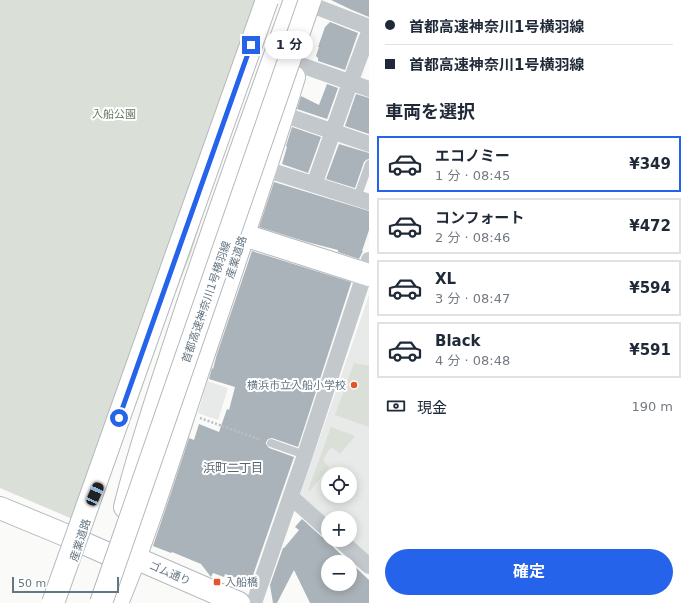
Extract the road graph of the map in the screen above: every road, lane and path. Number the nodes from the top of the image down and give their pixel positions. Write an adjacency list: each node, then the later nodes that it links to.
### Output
1 (263, 0): 27 (main road, 産業道路)
2 (267, 0): 27 (main road, bridge)
3 (282, 0): 14 (main road)
4 (294, 0): 14 (main road)
5 (315, 2): 6 (street); 8 (main road, 産業道路); 29 (main road, 首都高速神奈川1号横羽線, bridge)
6 (369, 27)
7 (369, 32): 9 (street)
8 (298, 64): 9 (street); 11 (main road, 産業道路)
9 (350, 82): 10 (street); 12 (street)
10 (369, 89)
11 (282, 114): 12 (street); 16 (main road, 産業道路)
12 (332, 132): 13 (street); 17 (street)
13 (369, 144)
14 (235, 148): 27 (main road, bridge); 29 (main road, bridge)
15 (369, 164): 18 (lane)
16 (265, 169): 17 (street); 19 (main road, 産業道路)
17 (314, 185): 18 (street)
18 (363, 200)
19 (244, 235): 20 (main road); 21 (main road, 産業道路)
20 (367, 269): 23 (street)
21 (184, 413): 22 (path); 29 (main road, 産業道路)
22 (271, 443): 23 (lane)
23 (306, 456): 24 (street)
24 (291, 496): 26 (street); 37 (street)
25 (0, 508): 27 (main road)
26 (321, 524)
27 (80, 532): 29 (main road); 31 (main road, bridge); 32 (main road, 産業道路)
28 (348, 547): 30 (street)
29 (126, 560): 33 (main road, 首都高速神奈川1号横羽線, bridge); 34 (main road, 産業道路); 35 (main road, ゴム通り); 36 (main road, ゴム通り)
30 (369, 566)
31 (53, 603)
32 (60, 603)
33 (101, 603)
34 (117, 603)
35 (204, 603)
36 (239, 603)
37 (254, 603)

